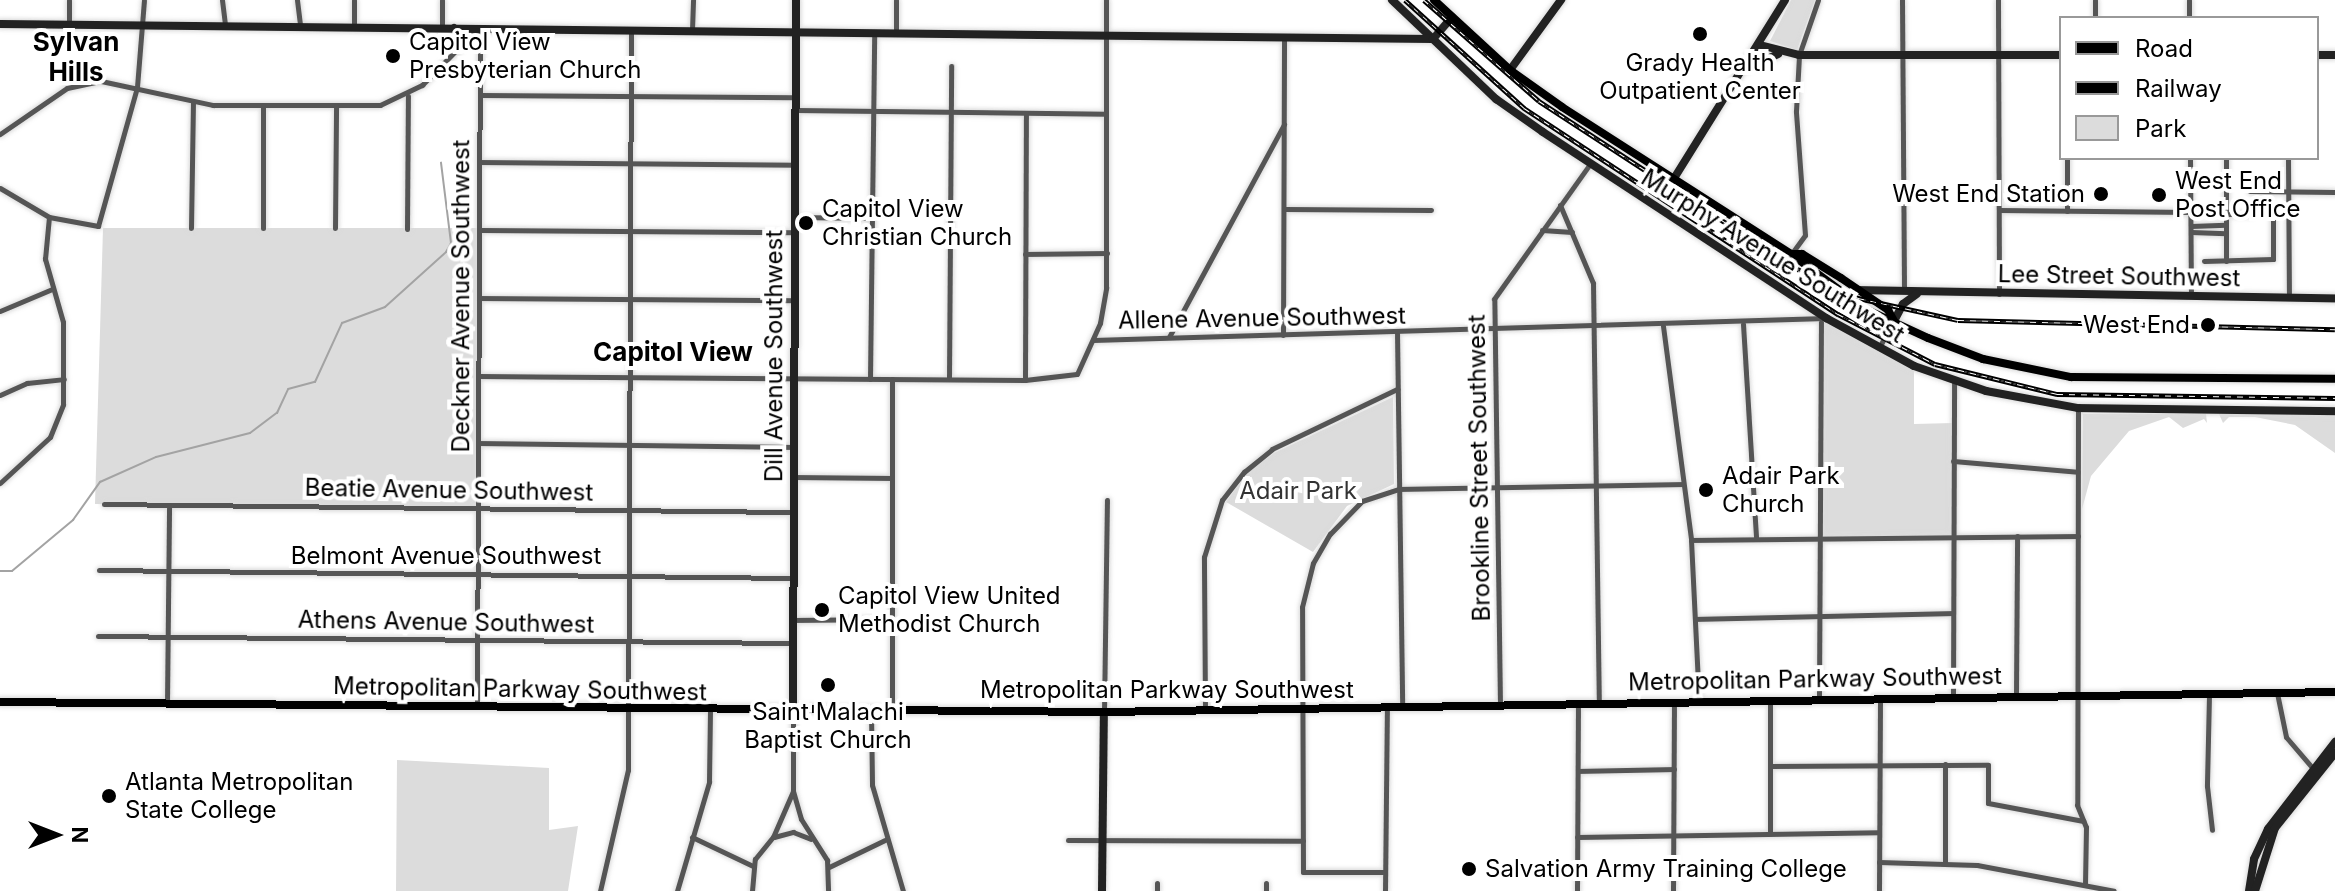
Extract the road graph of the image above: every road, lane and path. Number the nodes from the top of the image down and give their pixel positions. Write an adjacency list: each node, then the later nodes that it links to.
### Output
1 (69, 0): 20 (street)
2 (144, 0): 21 (street)
3 (222, 0): 22 (street)
4 (297, 0): 23 (street)
5 (354, 0): 24 (street)
6 (442, 0): 25 (street)
7 (693, 0): 29 (street)
8 (796, 0): 30 (main road, Dill Avenue Southwest)
9 (896, 0): 32 (street)
10 (1106, 0): 33 (street)
11 (1392, 0): 35 (main road, Murphy Avenue Southwest)
12 (1561, 0): 45 (main road)
13 (1785, 0): 37 (main road)
14 (1818, 0): 40 (street)
15 (1902, 0): 41 (street)
16 (1998, 0): 42 (street)
17 (1437, 1): 18 (main road)
18 (1452, 17): 35 (main road); 45 (main road)
19 (0, 24): 20 (main road)
20 (69, 24): 21 (main road)
21 (144, 25): 22 (main road); 47 (street)
22 (225, 26): 23 (main road)
23 (300, 26): 24 (main road)
24 (354, 27): 25 (main road)
25 (442, 28): 26 (main road)
26 (453, 28): 27 (main road); 36 (main road)
27 (480, 28): 28 (main road); 36 (street); 38 (street, Deckner Avenue Southwest)
28 (631, 29): 29 (main road); 50 (street)
29 (692, 30): 30 (main road)
30 (795, 32): 31 (main road); 51 (main road, Dill Avenue Southwest)
31 (874, 32): 32 (main road); 56 (street)
32 (896, 33): 33 (main road)
33 (1105, 36): 34 (main road); 59 (street)
34 (1284, 39): 35 (main road); 60 (street)
35 (1433, 39): 68 (main road, Murphy Avenue Southwest)
36 (465, 42): 38 (street); 49 (street)
37 (1760, 45): 39 (main road); 46 (main road)
38 (480, 51): 48 (street, Deckner Avenue Southwest)
39 (1780, 53): 40 (main road); 46 (main road)
40 (1799, 55): 41 (main road); 99 (street)
41 (1902, 55): 42 (main road); 103 (street)
42 (1999, 55): 43 (main road); 78 (street)
43 (2059, 55)
44 (951, 66): 57 (street)
45 (1510, 70): 70 (main road)
46 (1743, 71): 70 (main road)
47 (137, 87): 52 (street); 61 (street); 82 (street)
48 (480, 95): 50 (street); 66 (street, Deckner Avenue Southwest)
49 (408, 96): 54 (street); 89 (street)
50 (631, 96): 51 (street); 67 (street)
51 (795, 97): 55 (main road, Dill Avenue Southwest)
52 (193, 103): 53 (street); 86 (street)
53 (263, 105): 54 (street); 87 (street)
54 (336, 106): 88 (street)
55 (795, 110): 56 (street); 69 (main road, Dill Avenue Southwest)
56 (874, 111): 57 (street); 84 (street)
57 (950, 112): 58 (street); 131 (street)
58 (1026, 113): 59 (street); 98 (street)
59 (1106, 114): 97 (street)
60 (1284, 124): 76 (street); 122 (street)
61 (0, 134)
62 (2067, 160): 79 (street)
63 (2190, 160): 80 (street)
64 (2226, 160): 81 (street)
65 (2288, 160): 73 (street)
66 (480, 162): 67 (street); 91 (street, Deckner Avenue Southwest)
67 (630, 164): 69 (street); 93 (street)
68 (1590, 164): 75 (street, Brookline Street Southwest); 114 (main road, Murphy Avenue Southwest)
69 (795, 165): 83 (main road, Dill Avenue Southwest)
70 (1673, 180): 99 (main road)
71 (0, 188): 82 (street)
72 (2250, 191): 73 (street)
73 (2288, 192): 74 (street); 108 (street)
74 (2335, 192)
75 (1560, 205): 92 (street, Brookline Street Southwest); 95 (street)
76 (1284, 209): 77 (street); 121 (street)
77 (1431, 210)
78 (1999, 210): 79 (street); 106 (street)
79 (2067, 211): 80 (street)
80 (2191, 212): 90 (street)
81 (2227, 214): 85 (street); 101 (street)
82 (49, 217): 102 (street)
83 (795, 217): 84 (street); 94 (main road, Dill Avenue Southwest)
84 (872, 218): 129 (street)
85 (2226, 225): 90 (street); 96 (street)
86 (191, 228)
87 (263, 228)
88 (335, 228)
89 (407, 229)
90 (2191, 229): 96 (street); 107 (street)
91 (479, 230): 93 (street); 109 (street, Deckner Avenue Southwest)
92 (1541, 230): 95 (street); 119 (street, Brookline Street Southwest)
93 (630, 231): 94 (street); 111 (street)
94 (795, 232): 112 (main road, Dill Avenue Southwest)
95 (1573, 232): 118 (street)
96 (2226, 233): 101 (street)
97 (1107, 253): 98 (street); 123 (street)
98 (1025, 254): 133 (street)
99 (1791, 254): 104 (main road); 115 (main road)
100 (2204, 261): 101 (street)
101 (2226, 261)
102 (52, 289): 113 (street); 127 (street)
103 (1904, 289): 104 (main road, Lee Street Southwest); 105 (main road, Lee Street Southwest)
104 (1857, 290): 115 (main road)
105 (1917, 294): 106 (main road, Lee Street Southwest); 115 (main road)
106 (1999, 295): 107 (main road, Lee Street Southwest)
107 (2191, 296): 108 (main road, Lee Street Southwest)
108 (2289, 297): 110 (main road, Lee Street Southwest)
109 (479, 298): 111 (street); 125 (street, Deckner Avenue Southwest)
110 (2335, 298)
111 (630, 299): 112 (street); 126 (street)
112 (794, 300): 128 (main road, Dill Avenue Southwest)
113 (0, 311)
114 (1824, 320): 116 (street, Allene Avenue Southwest); 124 (main road, Murphy Avenue Southwest); 161 (street)
115 (1894, 321): 124 (street); 132 (main road)
116 (1743, 324): 117 (street, Allene Avenue Southwest); 160 (street)
117 (1663, 326): 118 (street, Allene Avenue Southwest); 147 (street)
118 (1593, 328): 119 (street, Allene Avenue Southwest); 148 (street)
119 (1495, 330): 120 (street, Allene Avenue Southwest); 149 (street, Brookline Street Southwest)
120 (1397, 332): 121 (street, Allene Avenue Southwest); 135 (street)
121 (1283, 335): 122 (street, Allene Avenue Southwest)
122 (1168, 338): 123 (street, Allene Avenue Southwest)
123 (1093, 340): 133 (street, Allene Avenue Southwest)
124 (1878, 349): 134 (main road, Murphy Avenue Southwest)
125 (478, 376): 126 (street, Allene Avenue Southwest); 139 (street, Deckner Avenue Southwest)
126 (629, 378): 128 (street, Allene Avenue Southwest); 140 (street)
127 (64, 379): 136 (street); 146 (street)
128 (794, 379): 129 (street, Allene Avenue Southwest); 141 (main road, Dill Avenue Southwest)
129 (870, 379): 130 (street, Allene Avenue Southwest)
130 (892, 379): 131 (street, Allene Avenue Southwest); 145 (street)
131 (949, 379): 133 (street, Allene Avenue Southwest)
132 (2335, 379)
133 (1025, 380)
134 (1954, 382): 137 (main road, Murphy Avenue Southwest); 142 (street)
135 (1397, 389): 150 (street); 199 (street)
136 (0, 395)
137 (2078, 408): 138 (main road, Murphy Avenue Southwest); 143 (street)
138 (2335, 411)
139 (479, 443): 140 (street); 154 (street, Deckner Avenue Southwest)
140 (629, 445): 141 (street); 155 (street)
141 (794, 447): 144 (main road, Dill Avenue Southwest)
142 (1953, 461): 143 (street); 159 (street)
143 (2078, 472): 158 (street)
144 (794, 477): 145 (street); 156 (main road, Dill Avenue Southwest)
145 (892, 478): 170 (street)
146 (0, 483)
147 (1683, 484): 148 (street); 162 (street)
148 (1596, 485): 149 (street); 190 (street)
149 (1497, 487): 150 (street); 193 (street, Brookline Street Southwest)
150 (1399, 489): 194 (street); 197 (street)
151 (1107, 500): 204 (street)
152 (104, 504): 153 (street, Beatie Avenue Southwest)
153 (169, 505): 154 (street, Beatie Avenue Southwest); 164 (street)
154 (478, 508): 155 (street, Beatie Avenue Southwest); 165 (street, Deckner Avenue Southwest)
155 (629, 510): 156 (street, Beatie Avenue Southwest); 166 (street)
156 (793, 512): 167 (main road, Dill Avenue Southwest)
157 (2017, 536): 158 (street); 159 (street); 183 (street)
158 (2078, 536): 181 (street)
159 (1953, 537): 161 (street); 168 (street)
160 (1756, 539): 161 (street); 162 (street)
161 (1819, 539): 169 (street)
162 (1691, 540): 171 (street)
163 (99, 570): 164 (street, Belmont Avenue Southwest)
164 (168, 571): 165 (street, Belmont Avenue Southwest); 174 (street)
165 (478, 574): 166 (street, Belmont Avenue Southwest); 175 (street, Deckner Avenue Southwest)
166 (629, 576): 167 (street, Belmont Avenue Southwest); 176 (street)
167 (793, 578): 172 (main road, Dill Avenue Southwest)
168 (1953, 613): 169 (street); 182 (street)
169 (1819, 616): 171 (street); 185 (street)
170 (892, 619): 172 (street); 201 (street)
171 (1695, 619): 187 (street)
172 (793, 620): 177 (main road, Dill Avenue Southwest)
173 (98, 636): 174 (street, Athens Avenue Southwest)
174 (168, 637): 175 (street, Athens Avenue Southwest); 191 (street)
175 (477, 640): 176 (street, Athens Avenue Southwest); 195 (street, Deckner Avenue Southwest)
176 (628, 642): 177 (street, Athens Avenue Southwest); 198 (street)
177 (793, 643): 202 (main road, Dill Avenue Southwest)
178 (2335, 692): 180 (main road, Metropolitan Parkway Southwest)
179 (2209, 693): 180 (main road, Metropolitan Parkway Southwest); 181 (main road, Metropolitan Parkway Southwest); 215 (street)
180 (2277, 693): 212 (street)
181 (2078, 694): 183 (main road, Metropolitan Parkway Southwest); 214 (street)
182 (1953, 695): 183 (main road, Metropolitan Parkway Southwest); 184 (main road, Metropolitan Parkway Southwest)
183 (2016, 695)
184 (1880, 696): 185 (main road, Metropolitan Parkway Southwest); 207 (street)
185 (1819, 697): 186 (main road, Metropolitan Parkway Southwest)
186 (1770, 699): 187 (main road, Metropolitan Parkway Southwest); 209 (street)
187 (1699, 701): 189 (main road, Metropolitan Parkway Southwest)
188 (0, 702): 191 (main road, Metropolitan Parkway Southwest)
189 (1674, 702): 190 (main road, Metropolitan Parkway Southwest); 210 (street)
190 (1599, 703): 192 (main road, Metropolitan Parkway Southwest)
191 (167, 704): 195 (main road, Metropolitan Parkway Southwest)
192 (1578, 704): 193 (main road, Metropolitan Parkway Southwest); 211 (street)
193 (1500, 706): 194 (main road, Metropolitan Parkway Southwest)
194 (1402, 707): 196 (main road, Metropolitan Parkway Southwest)
195 (477, 708): 198 (main road, Metropolitan Parkway Southwest)
196 (1387, 708): 197 (main road, Metropolitan Parkway Southwest); 231 (street)
197 (1304, 709): 199 (main road, Metropolitan Parkway Southwest); 225 (street)
198 (628, 710): 200 (main road, Metropolitan Parkway Southwest); 235 (street)
199 (1205, 710): 204 (main road, Metropolitan Parkway Southwest)
200 (710, 711): 202 (main road, Metropolitan Parkway Southwest); 219 (street)
201 (892, 711): 203 (main road, Metropolitan Parkway Southwest); 204 (main road, Metropolitan Parkway Southwest)
202 (793, 712): 203 (main road, Metropolitan Parkway Southwest); 213 (street)
203 (871, 712): 222 (street)
204 (1104, 712): 226 (main road)
205 (2335, 742): 212 (main road)
206 (2335, 753): 212 (main road)
207 (1880, 763): 208 (street); 209 (street); 216 (street)
208 (1945, 764): 214 (street); 228 (street)
209 (1770, 766): 217 (street)
210 (1674, 769): 211 (street); 218 (street)
211 (1578, 771): 221 (street)
212 (2316, 771): 248 (main road)
213 (793, 791): 220 (street); 224 (street)
214 (2083, 821): 234 (street)
215 (2212, 830)
216 (1879, 832): 217 (street); 227 (street)
217 (1770, 833): 218 (street)
218 (1673, 834): 221 (street); 245 (street)
219 (692, 837): 229 (street); 236 (street)
220 (773, 837): 224 (street); 229 (street)
221 (1577, 837): 244 (street)
222 (885, 840): 230 (street); 239 (street)
223 (1068, 840): 226 (street)
224 (815, 841): 230 (street)
225 (1303, 841): 226 (street); 231 (street)
226 (1102, 842): 240 (main road)
227 (1879, 862): 228 (street); 246 (street)
228 (1945, 863): 234 (street)
229 (753, 866): 237 (street)
230 (829, 867): 238 (street)
231 (1385, 872): 243 (street)
232 (1157, 883): 241 (street)
233 (1266, 883): 242 (street)
234 (2089, 888): 247 (street)
235 (600, 891)
236 (677, 891)
237 (752, 891)
238 (828, 891)
239 (903, 891)
240 (1102, 891)
241 (1157, 891)
242 (1266, 891)
243 (1385, 891)
244 (1577, 891)
245 (1673, 891)
246 (1879, 891)
247 (2114, 891)
248 (2252, 891)

